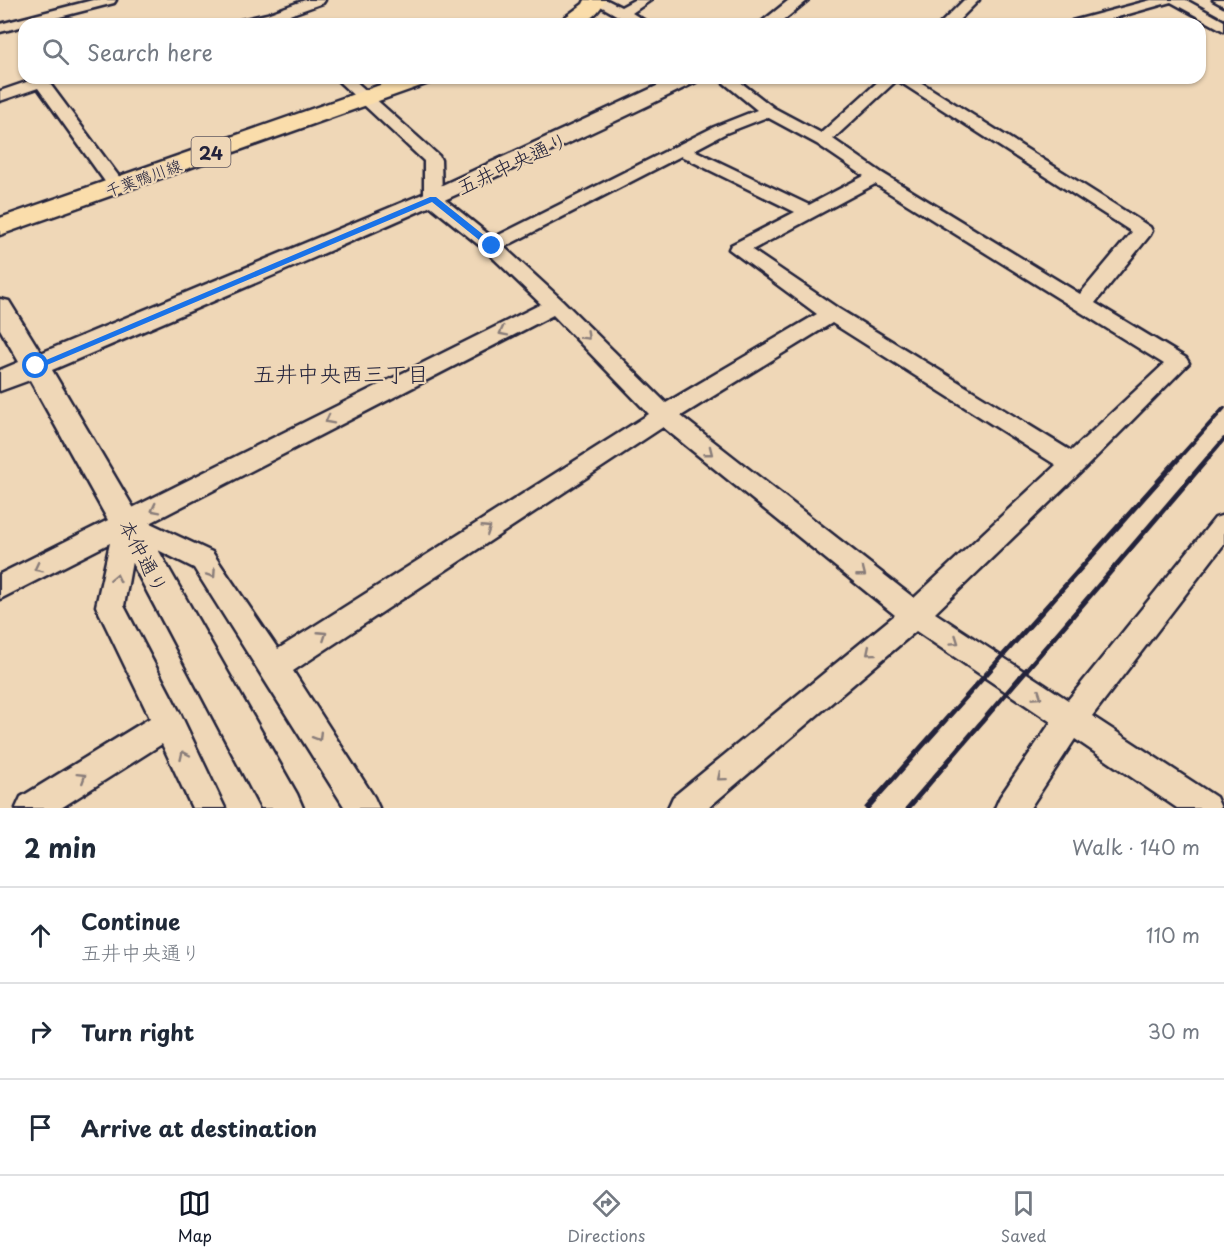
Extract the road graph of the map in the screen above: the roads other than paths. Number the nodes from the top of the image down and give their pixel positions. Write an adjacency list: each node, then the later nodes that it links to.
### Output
1 (109, 0): 12 (street)
2 (318, 0): 13 (street)
3 (596, 0): 11 (street); 14 (main road)
4 (644, 0): 11 (street)
5 (800, 0): 16 (street)
6 (972, 0): 17 (street)
7 (1115, 0): 10 (street)
8 (1166, 0): 10 (street)
9 (1176, 0): 20 (street)
10 (1133, 9): 18 (street)
11 (624, 12): 15 (street)
12 (39, 18)
13 (281, 18)
14 (575, 18)
15 (634, 18)
16 (776, 18)
17 (953, 18)
18 (1099, 18)
19 (18, 23): 21 (street)
20 (1224, 27)
21 (0, 28)
22 (35, 84): 30 (street)
23 (50, 84): 36 (street)
24 (350, 84): 31 (street)
25 (405, 84): 31 (main road, 千葉鴨川線 / 24)
26 (677, 84): 37 (street, 五井中央通り)
27 (734, 84): 32 (street)
28 (884, 84): 33 (street)
29 (913, 84): 42 (street)
30 (0, 96)
31 (366, 98): 36 (main road, 千葉鴨川線 / 24); 37 (street)
32 (768, 111): 33 (street); 34 (street)
33 (823, 140): 35 (street)
34 (682, 150): 38 (street); 40 (street)
35 (876, 177): 38 (street); 42 (street)
36 (117, 186): 39 (main road, 千葉鴨川線 / 24)
37 (433, 199): 40 (street); 45 (street, 五井中央通り)
38 (810, 212): 44 (street)
39 (0, 227)
40 (492, 246): 41 (street)
41 (555, 305): 47 (street, one-way to 47); 49 (street, one-way to 49)
42 (1082, 305): 48 (street)
43 (0, 307): 45 (street, 本仲通り)
44 (832, 314): 47 (street); 48 (street)
45 (36, 366): 46 (street, 五井中央通り); 49 (street, 本仲通り)
46 (0, 381)
47 (664, 416): 52 (street, one-way to 52); 53 (street, one-way to 47)
48 (1074, 464): 52 (street)
49 (127, 523): 51 (street, one-way to 51); 53 (street, one-way to 53); 55 (street, one-way to 49); 58 (street, 本仲通り)
50 (1224, 525): 54 (street)
51 (0, 587)
52 (915, 615): 54 (street, one-way to 54); 60 (street, one-way to 60)
53 (274, 667): 59 (street, one-way to 59)
54 (1071, 719): 61 (street); 62 (street)
55 (169, 723): 56 (street, one-way to 55); 57 (street, one-way to 55)
56 (32, 808)
57 (209, 808)
58 (283, 808)
59 (363, 808)
60 (684, 808)
61 (1011, 808)
62 (1205, 808)

